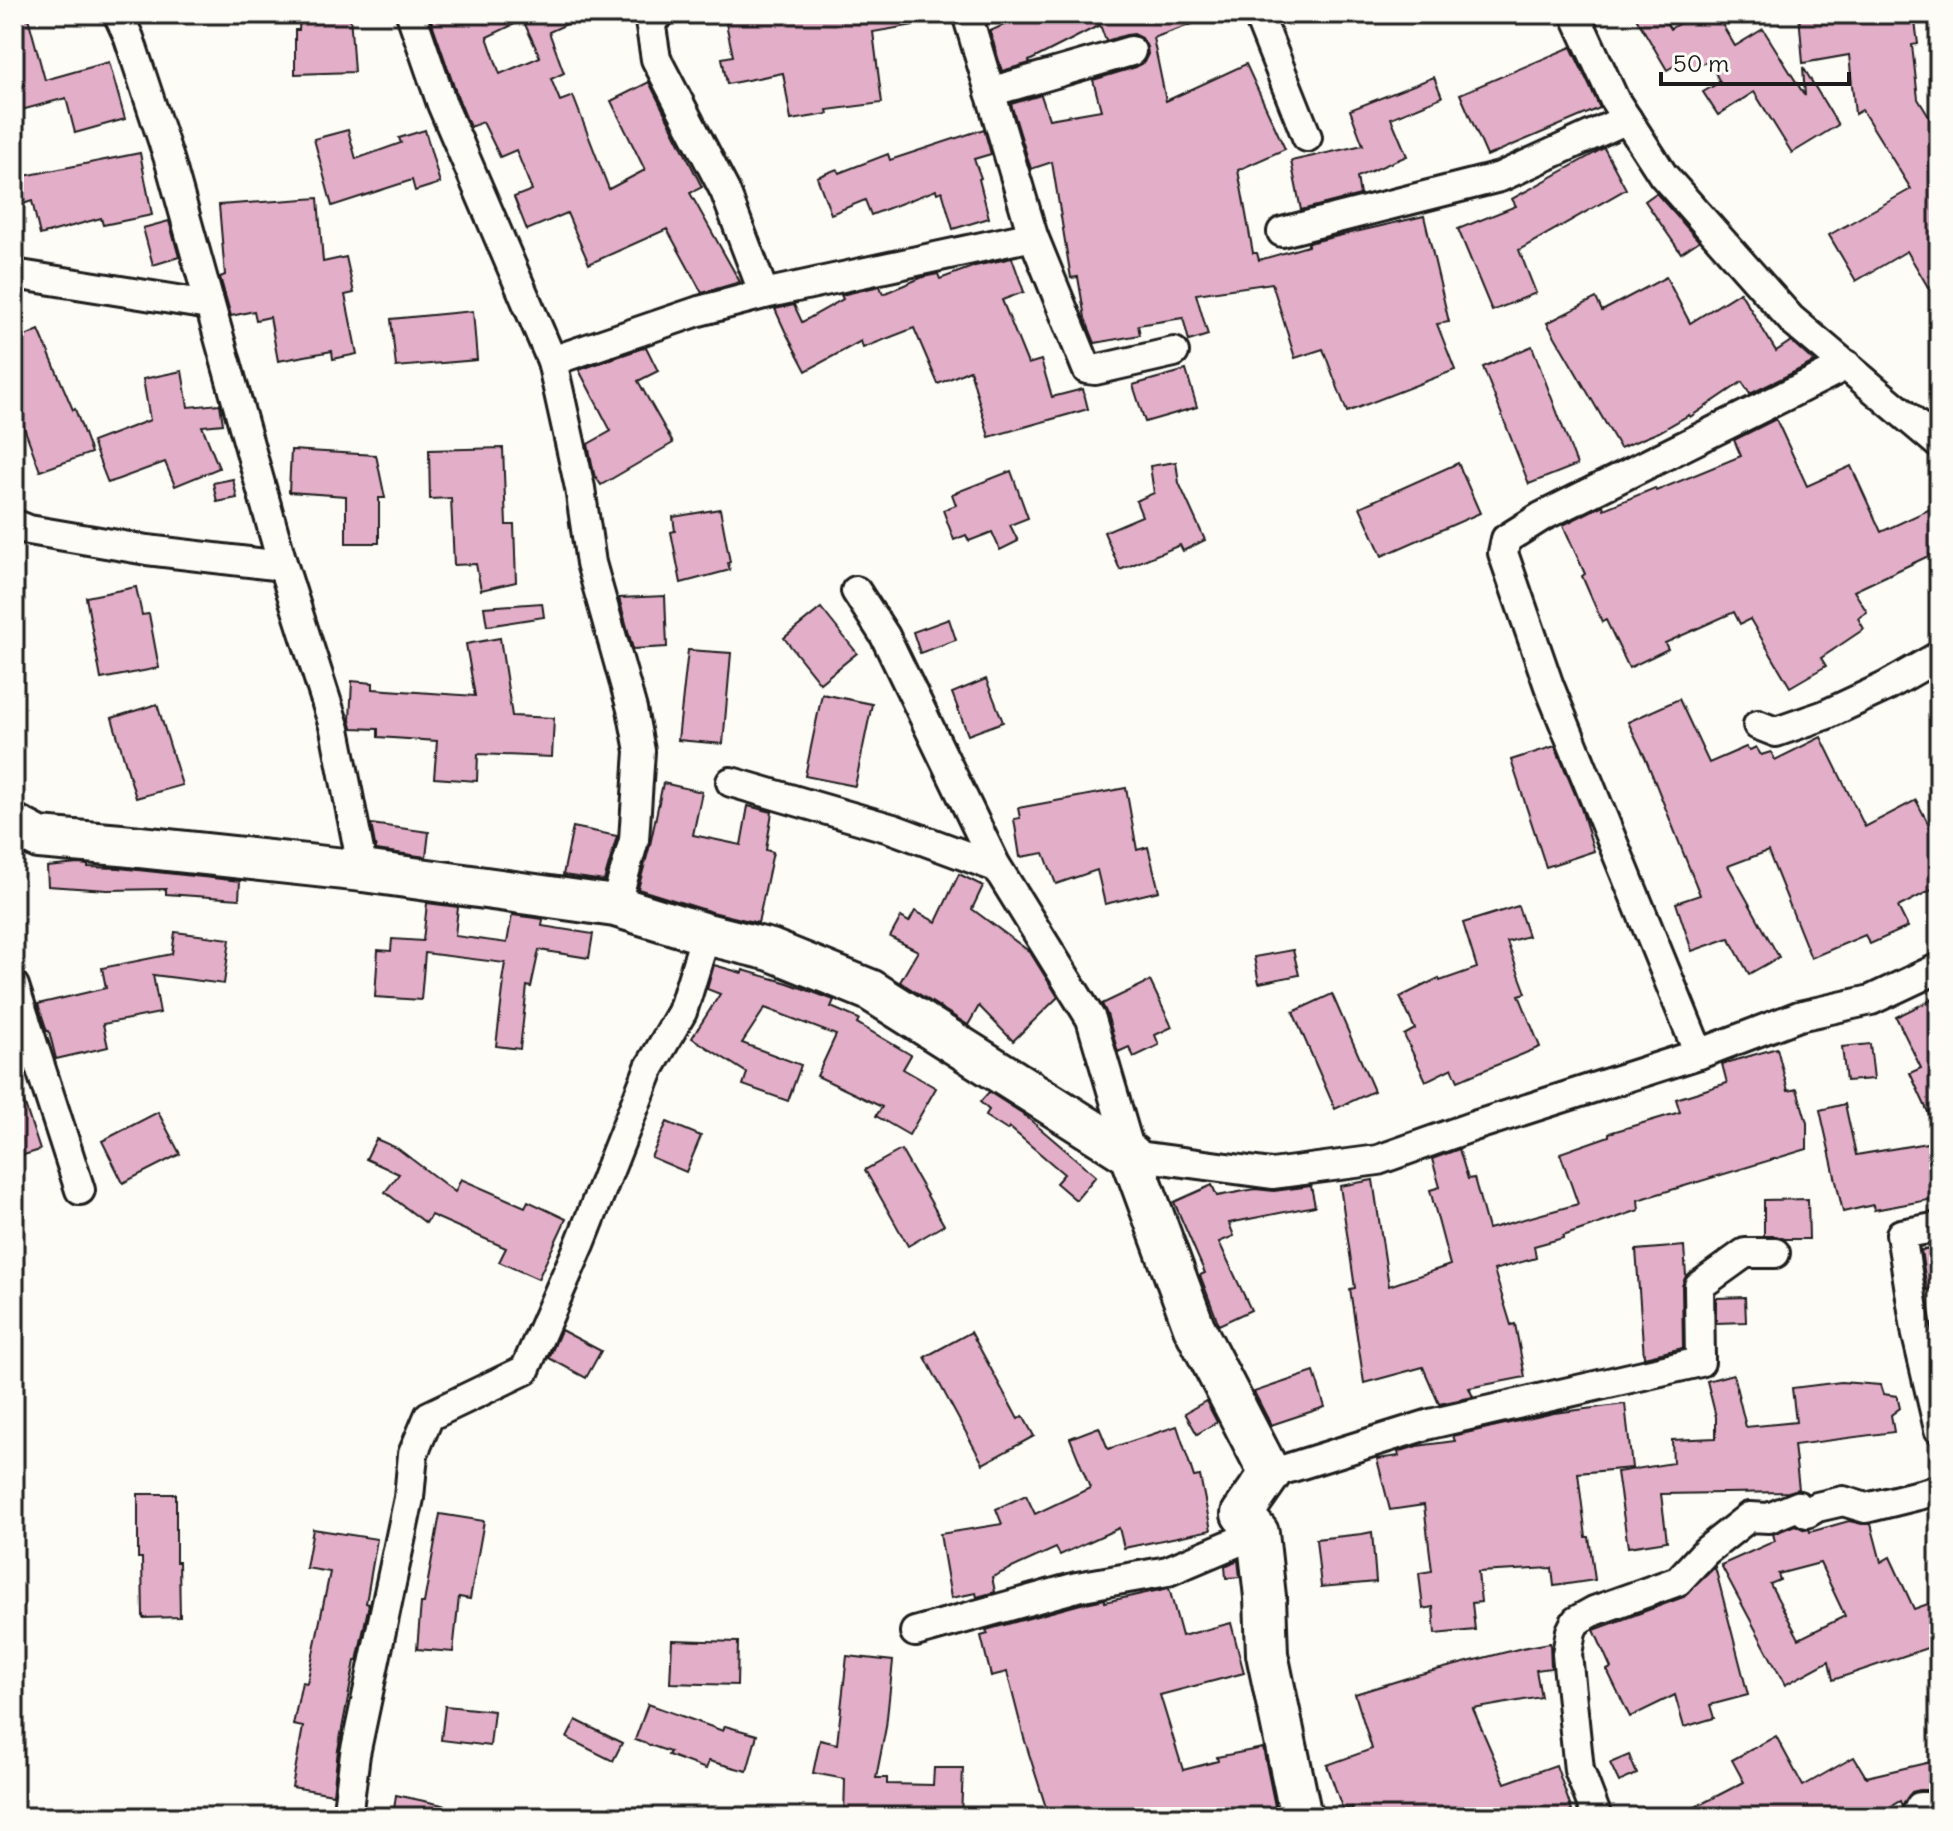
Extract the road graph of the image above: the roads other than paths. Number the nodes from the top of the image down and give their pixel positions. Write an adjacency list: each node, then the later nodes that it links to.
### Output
1 (118, 14): 15 (street)
2 (411, 14): 17 (street)
3 (660, 14): 14 (street)
4 (967, 14): 8 (street)
5 (1258, 14): 10 (street)
6 (1575, 14): 9 (street)
7 (1131, 51): 8 (street)
8 (990, 92): 12 (street)
9 (1627, 119): 11 (street); 18 (street)
10 (1307, 137)
11 (1282, 232)
12 (1033, 236): 14 (street); 16 (street)
13 (14, 274): 15 (street)
14 (764, 294): 17 (street)
15 (209, 305): 21 (street)
16 (1174, 352)
17 (552, 361): 29 (street)
18 (1847, 365): 19 (street); 33 (street)
19 (1939, 444)
20 (14, 524): 21 (street)
21 (283, 566): 28 (street)
22 (856, 591): 27 (street)
23 (1939, 656): 24 (street)
24 (1758, 725)
25 (731, 782): 27 (street)
26 (22, 839): 28 (street)
27 (996, 867): 34 (street)
28 (363, 871): 29 (street)
29 (615, 906): 30 (street)
30 (706, 934): 34 (street); 44 (street)
31 (1939, 968): 33 (street)
32 (14, 986): 35 (street)
33 (1699, 1054): 34 (street)
34 (1131, 1155): 39 (street)
35 (80, 1190)
36 (1939, 1227): 38 (street)
37 (1775, 1253): 39 (street)
38 (1939, 1429)
39 (1270, 1474): 41 (street)
40 (1939, 1490): 46 (street)
41 (1258, 1533): 42 (street); 45 (street)
42 (915, 1632)
43 (1939, 1807): 47 (street)
44 (347, 1817)
45 (1301, 1817)
46 (1597, 1817)
47 (1915, 1817)

